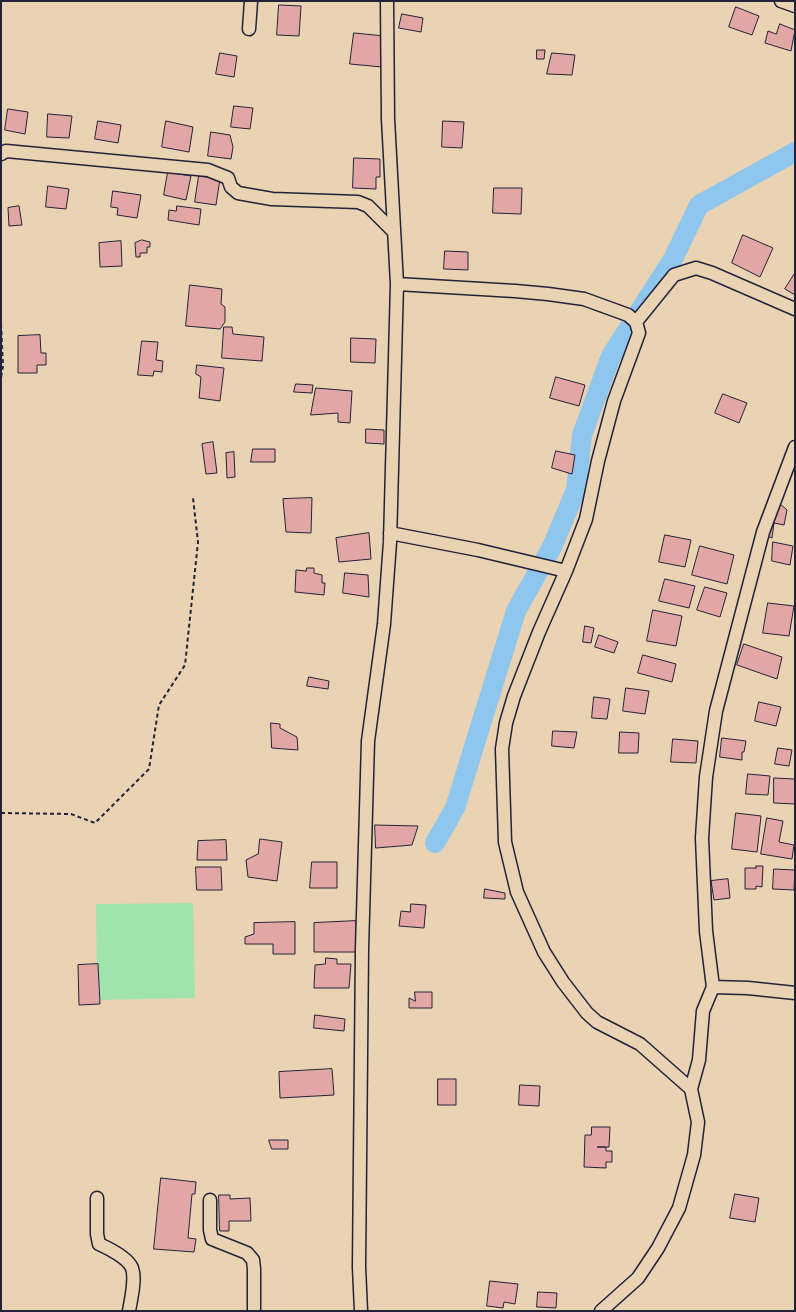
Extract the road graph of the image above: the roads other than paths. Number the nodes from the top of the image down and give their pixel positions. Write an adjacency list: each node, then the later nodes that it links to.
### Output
1 (252, 1): 5 (street)
2 (387, 1): 7 (street)
3 (782, 1): 4 (street)
4 (795, 6)
5 (249, 29)
6 (1, 154): 7 (street)
7 (394, 232): 8 (street)
8 (397, 284): 10 (street); 12 (street)
9 (795, 310): 10 (street)
10 (636, 322): 13 (street)
11 (795, 447): 14 (street)
12 (390, 533): 13 (street); 21 (street)
13 (566, 571): 16 (street)
14 (713, 987): 15 (street); 16 (street)
15 (795, 993)
16 (691, 1089): 22 (street)
17 (97, 1198): 19 (street)
18 (210, 1200): 20 (street)
19 (129, 1311)
20 (254, 1311)
21 (361, 1311)
22 (601, 1311)

